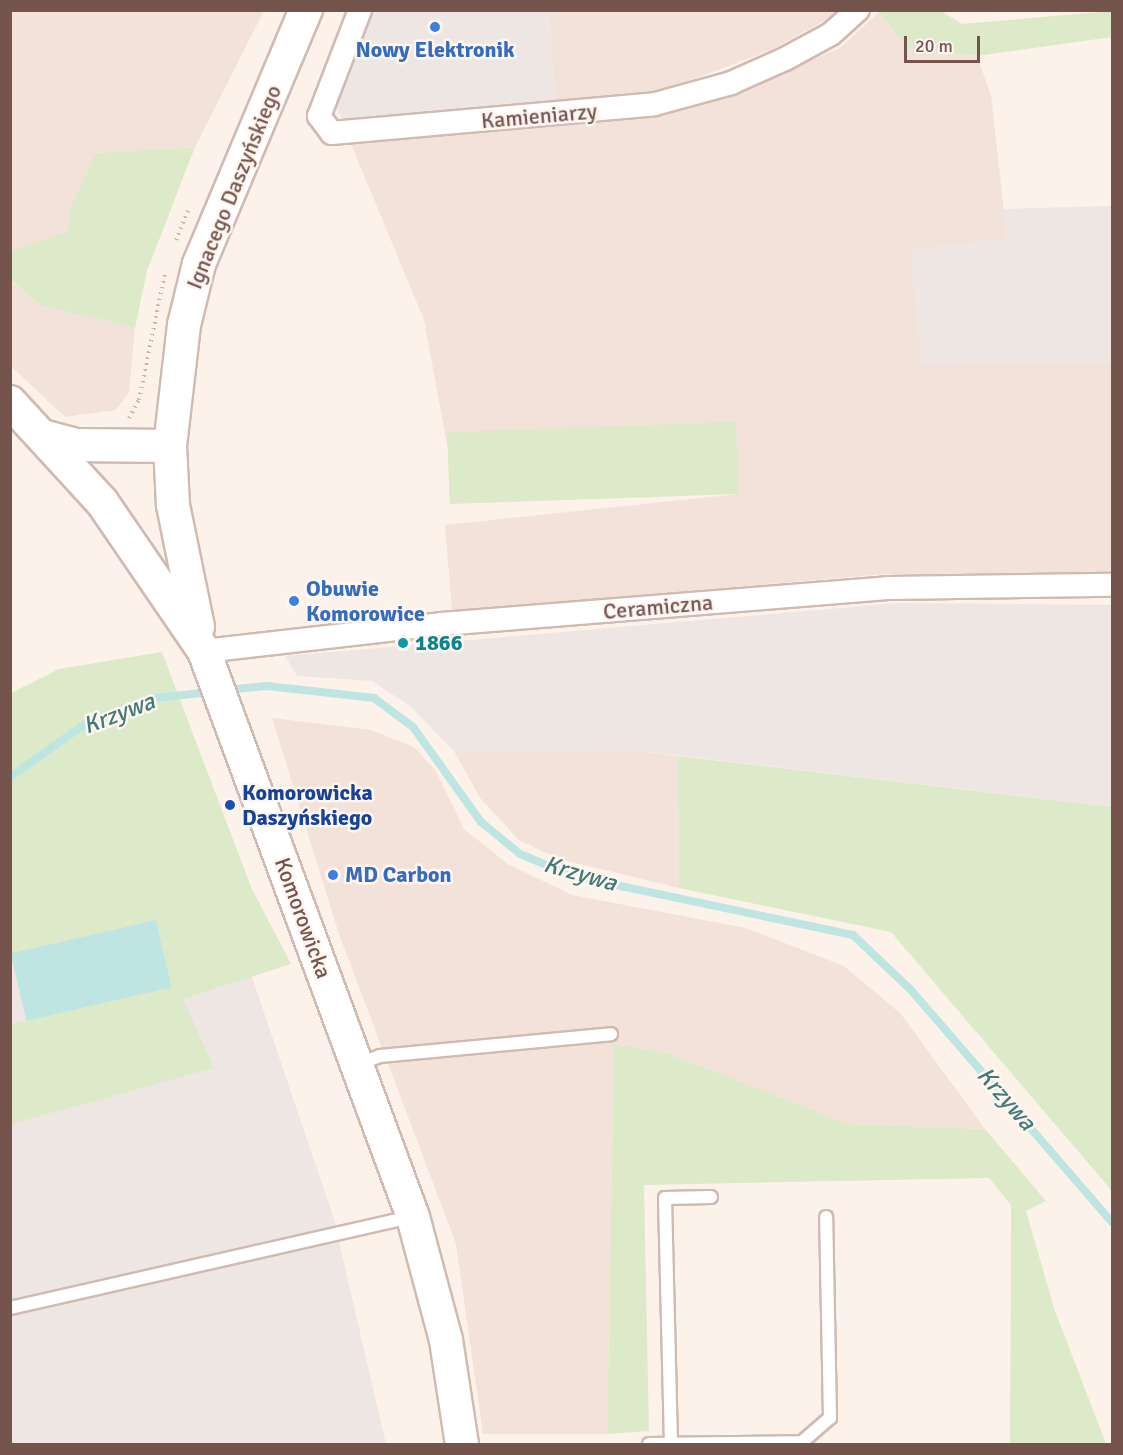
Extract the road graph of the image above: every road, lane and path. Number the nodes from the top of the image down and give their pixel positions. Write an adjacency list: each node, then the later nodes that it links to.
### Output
1 (306, 10): 6 (street, Ignacego Daszyńskiego)
2 (360, 10): 3 (street, Kamieniarzy)
3 (858, 10)
4 (10, 402): 5 (street, Komorowicka)
5 (46, 437): 6 (street, Komorowicka); 8 (street, Komorowicka)
6 (170, 446): 8 (street, Ignacego Daszyńskiego)
7 (1113, 585): 8 (street, Ceramiczna)
8 (207, 658): 10 (street, Komorowicka)
9 (611, 1034): 10 (lane)
10 (357, 1065): 12 (street, Komorowicka)
11 (711, 1197): 17 (lane)
12 (413, 1217): 14 (lane); 15 (street, Komorowicka)
13 (826, 1217): 17 (lane)
14 (10, 1308)
15 (462, 1444)
16 (649, 1444): 17 (lane)
17 (671, 1444)

